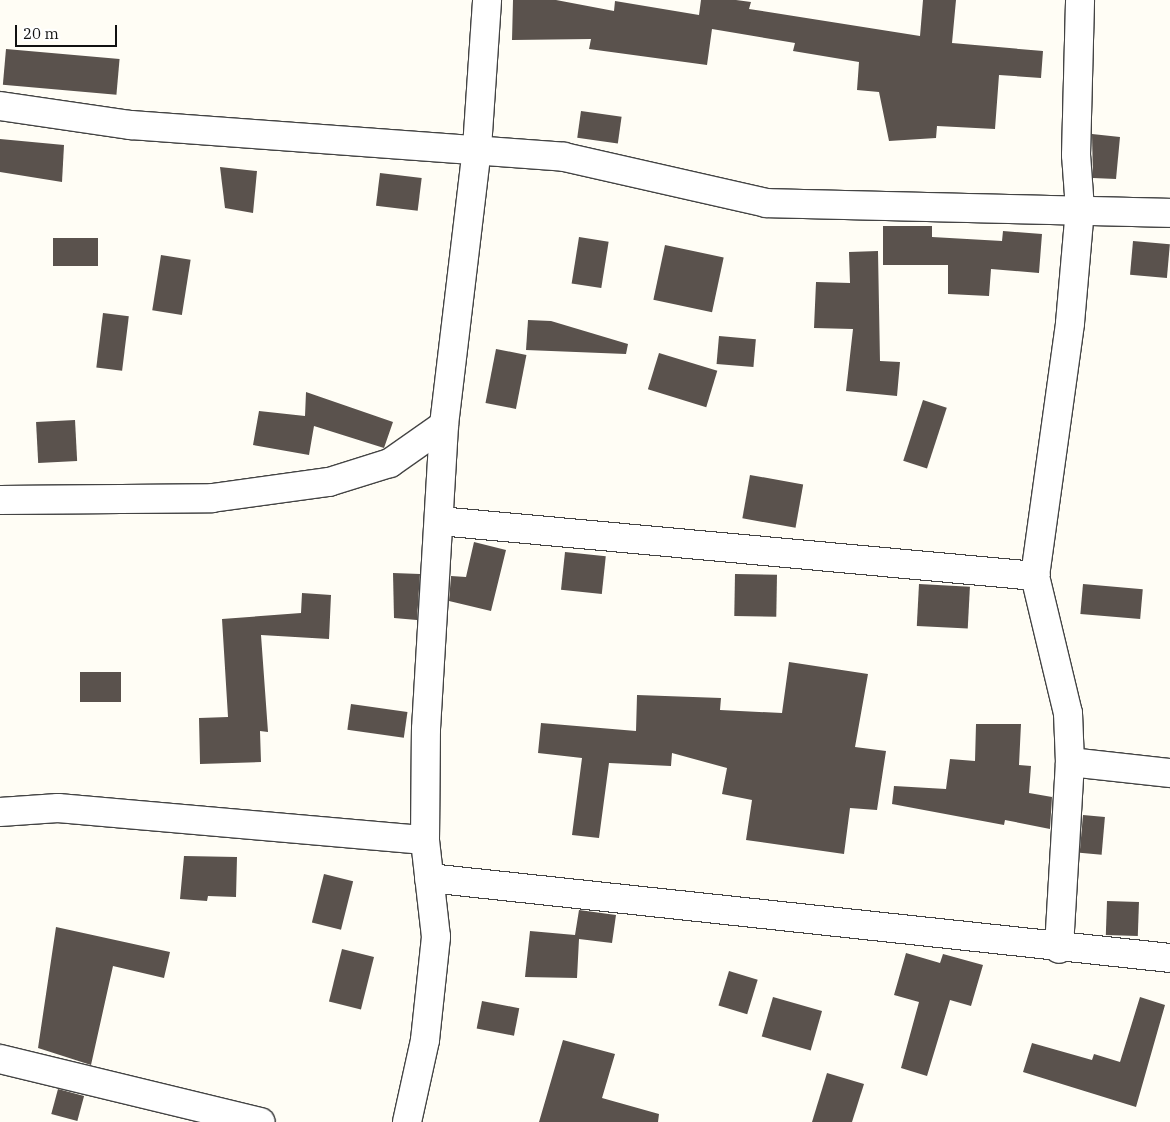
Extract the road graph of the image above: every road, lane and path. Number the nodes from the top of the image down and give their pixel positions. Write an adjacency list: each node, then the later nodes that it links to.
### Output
1 (487, 0): 4 (street)
2 (1080, 0): 5 (street)
3 (0, 106): 4 (street)
4 (477, 148): 5 (street); 7 (street)
5 (1080, 209): 6 (street); 10 (street)
6 (1170, 213)
7 (444, 425): 8 (street); 9 (street)
8 (0, 500)
9 (440, 521): 10 (street); 14 (street)
10 (1035, 576): 11 (street)
11 (1070, 762): 12 (street); 16 (street)
12 (1170, 773)
13 (0, 812): 14 (street)
14 (425, 840): 15 (street)
15 (430, 878): 16 (street); 21 (street)
16 (1059, 949): 17 (street)
17 (1170, 958)
18 (0, 1059): 19 (street)
19 (193, 1113): 20 (street)
20 (260, 1122)
21 (407, 1122)

